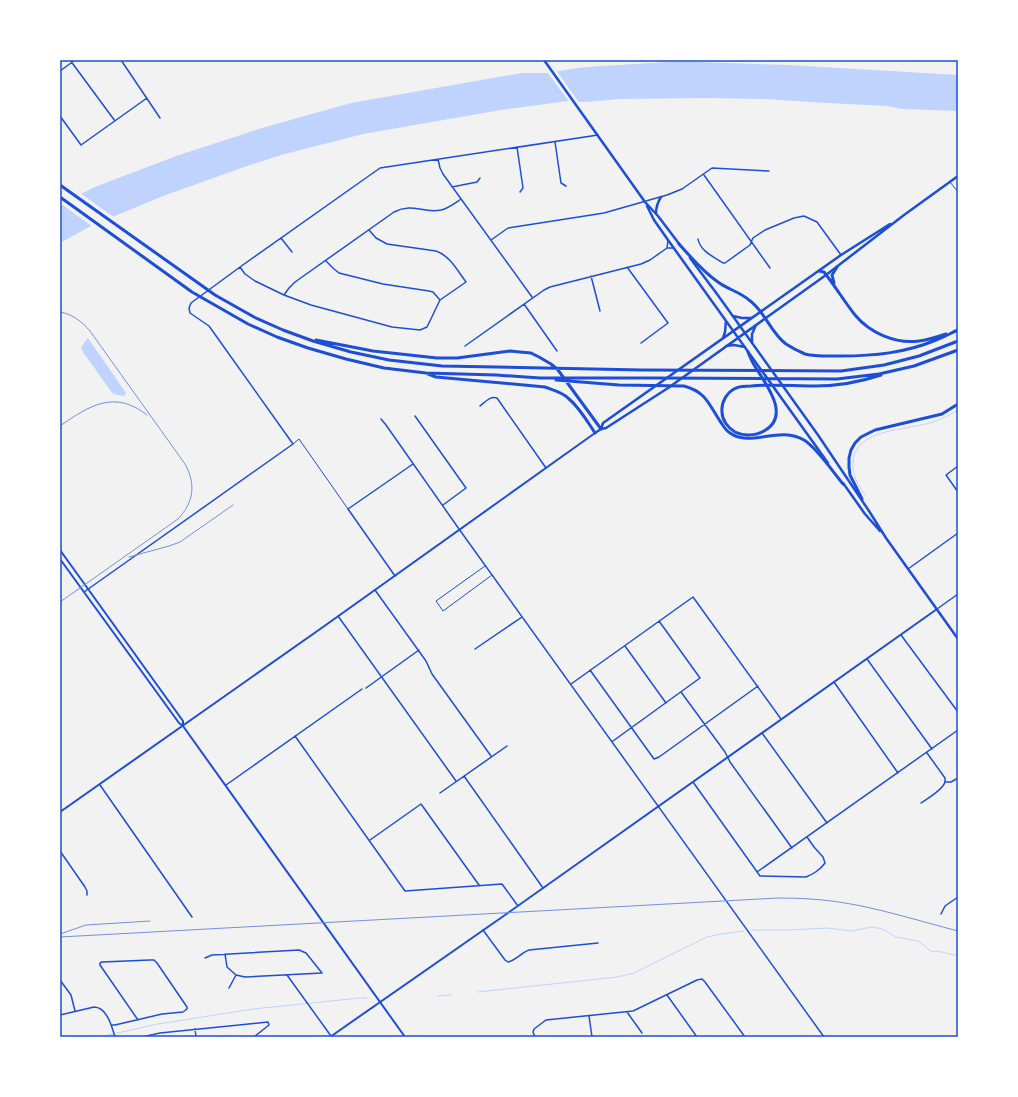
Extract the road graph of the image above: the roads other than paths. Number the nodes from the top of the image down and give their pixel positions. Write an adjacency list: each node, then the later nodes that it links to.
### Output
1 (70, 60): 5 (street)
2 (75, 60): 5 (street)
3 (120, 60): 7 (street)
4 (544, 60): 11 (main road)
5 (72, 62): 6 (street); 10 (street)
6 (60, 71)
7 (147, 98): 9 (street); 10 (street)
8 (60, 116): 10 (street)
9 (160, 118)
10 (115, 121)
11 (598, 135): 12 (street); 28 (main road)
12 (555, 142): 13 (street); 21 (street)
13 (517, 147): 14 (street); 23 (street)
14 (438, 159): 22 (street); 32 (street)
15 (769, 171): 16 (street)
16 (703, 174): 26 (street); 36 (street)
17 (958, 176): 19 (main road)
18 (480, 178): 22 (street)
19 (950, 182): 24 (lane); 30 (main road)
20 (60, 185): 64 (highway)
21 (566, 186)
22 (452, 187): 27 (street)
23 (520, 192)
24 (958, 192)
25 (60, 197): 78 (highway)
26 (661, 197): 28 (street); 29 (main road)
27 (461, 199): 31 (street); 34 (street)
28 (645, 202): 29 (main road); 34 (street); 35 (main road)
29 (656, 214): 37 (main road)
30 (904, 215): 41 (main road); 45 (main road)
31 (369, 230): 42 (street); 53 (street)
32 (281, 238): 40 (street); 44 (street)
33 (698, 239): 36 (street)
34 (491, 240): 52 (street)
35 (668, 240): 38 (street); 39 (main road)
36 (751, 241): 41 (street); 46 (street)
37 (679, 244): 56 (main road); 61 (highway)
38 (667, 248): 39 (street); 43 (street)
39 (674, 248): 58 (main road)
40 (292, 252)
41 (841, 255): 47 (main road)
42 (326, 260): 51 (street); 53 (street)
43 (627, 266): 48 (street); 68 (street)
44 (240, 267): 51 (street); 86 (street)
45 (837, 267): 49 (main road); 50 (highway)
46 (770, 268)
47 (819, 271): 49 (highway); 57 (main road)
48 (591, 275): 52 (street); 55 (street)
49 (826, 275): 50 (highway); 59 (main road)
50 (836, 288): 61 (highway)
51 (284, 295): 53 (street)
52 (532, 298): 54 (street)
53 (440, 300)
54 (524, 304): 70 (street); 74 (street)
55 (600, 311)
56 (732, 315): 57 (main road); 60 (main road)
57 (753, 318): 60 (main road)
58 (726, 321): 62 (main road); 66 (main road)
59 (757, 324): 63 (main road); 69 (main road)
60 (740, 327): 62 (main road); 63 (main road)
61 (957, 331)
62 (733, 332): 65 (main road); 66 (main road)
63 (744, 333): 65 (main road); 69 (main road)
64 (306, 337): 67 (highway); 84 (highway)
65 (738, 338): 71 (main road); 72 (main road)
66 (722, 339): 84 (main road)
67 (958, 341)
68 (641, 343)
69 (752, 344): 92 (main road)
70 (465, 346)
71 (726, 346): 72 (main road); 84 (main road)
72 (745, 347): 75 (main road)
73 (958, 350): 77 (highway)
74 (557, 351)
75 (748, 352): 76 (highway)
76 (753, 361): 77 (highway); 90 (main road)
77 (914, 366): 79 (highway)
78 (426, 373): 79 (highway); 85 (highway)
79 (540, 378): 90 (highway)
80 (958, 404): 92 (highway)
81 (480, 406): 89 (street)
82 (415, 416): 93 (street)
83 (380, 420): 87 (street)
84 (601, 429): 85 (main road)
85 (595, 433): 89 (main road)
86 (293, 444): 94 (lane); 104 (street)
87 (413, 463): 93 (street); 94 (street)
88 (958, 466): 91 (street)
89 (546, 468): 95 (main road)
90 (843, 484): 97 (main road)
91 (958, 492)
92 (862, 500): 97 (main road)
93 (443, 505): 95 (street)
94 (348, 509): 103 (street)
95 (459, 529): 100 (street); 103 (main road)
96 (958, 533): 101 (street)
97 (886, 538): 101 (main road)
98 (60, 550): 104 (main road)
99 (60, 559): 106 (main road)
100 (485, 566): 102 (street); 102 (lane)
101 (908, 569): 108 (main road)
102 (492, 575): 110 (street)
103 (395, 576): 105 (main road)
104 (88, 589): 106 (street); 130 (main road)
105 (375, 590): 109 (main road); 116 (street)
106 (82, 594): 130 (main road)
107 (958, 594): 108 (street)
108 (937, 609): 112 (main road); 113 (main road)
109 (338, 616): 119 (street); 130 (main road)
110 (522, 617): 115 (street); 121 (street)
111 (659, 621): 114 (street); 122 (street); 125 (street)
112 (901, 634): 117 (main road); 127 (street)
113 (958, 639)
114 (625, 646): 118 (street); 126 (street)
115 (475, 649)
116 (418, 650): 119 (street); 139 (street)
117 (867, 659): 120 (main road); 137 (street)
118 (590, 670): 121 (street); 131 (street)
119 (381, 676): 123 (street); 144 (street)
120 (834, 682): 128 (main road); 141 (street)
121 (571, 684): 135 (street)
122 (758, 686): 128 (street); 129 (street)
123 (366, 688)
124 (362, 689): 134 (street)
125 (681, 692): 126 (street); 129 (street)
126 (666, 703): 131 (street)
127 (958, 712)
128 (782, 719): 133 (main road)
129 (705, 724): 131 (street); 140 (street)
130 (183, 726): 147 (main road); 148 (main road)
131 (632, 728): 135 (street)
132 (958, 730): 137 (street)
133 (762, 733): 140 (main road); 153 (street)
134 (295, 736): 148 (street); 155 (street)
135 (612, 742): 151 (street)
136 (507, 746): 139 (street)
137 (932, 749): 138 (street)
138 (927, 753): 141 (street); 146 (street)
139 (491, 756): 142 (street)
140 (728, 757): 145 (main road); 156 (street)
141 (898, 773): 153 (street)
142 (464, 776): 144 (street); 160 (street)
143 (958, 778): 146 (street)
144 (456, 781): 149 (street)
145 (693, 782): 151 (main road); 158 (street)
146 (945, 782): 150 (street)
147 (100, 785): 152 (main road); 165 (street)
148 (226, 785): 175 (main road)
149 (440, 793)
150 (921, 803)
151 (658, 806): 160 (main road); 194 (street)
152 (60, 812)
153 (827, 824): 154 (street)
154 (807, 837): 156 (street); 158 (street)
155 (370, 840): 159 (street); 159 (street)
156 (792, 848): 158 (street)
157 (60, 851): 161 (street)
158 (757, 872)
159 (479, 885): 163 (street)
160 (543, 888): 163 (main road)
161 (86, 895)
162 (958, 897): 164 (street)
163 (518, 906): 166 (main road)
164 (941, 914)
165 (192, 917)
166 (483, 930): 167 (street); 175 (main road)
167 (598, 943)
168 (225, 954): 169 (street); 170 (street); 171 (street)
169 (206, 958)
170 (236, 975): 171 (street); 173 (street)
171 (287, 975): 188 (street)
172 (60, 980): 176 (street)
173 (230, 988)
174 (667, 995): 177 (street); 192 (street); 193 (street)
175 (380, 1002): 188 (main road); 189 (main road)
176 (75, 1011): 178 (street); 181 (street)
177 (627, 1012): 179 (street); 183 (street)
178 (60, 1015)
179 (589, 1016): 190 (street); 191 (street)
180 (138, 1020): 180 (street); 181 (street)
181 (112, 1025): 184 (street)
182 (195, 1029): 185 (street); 186 (street); 187 (street)
183 (642, 1033)
184 (114, 1036)
185 (142, 1037)
186 (196, 1037)
187 (254, 1037)
188 (331, 1037)
189 (405, 1037)
190 (535, 1037)
191 (592, 1037)
192 (697, 1037)
193 (745, 1037)
194 (824, 1037)

